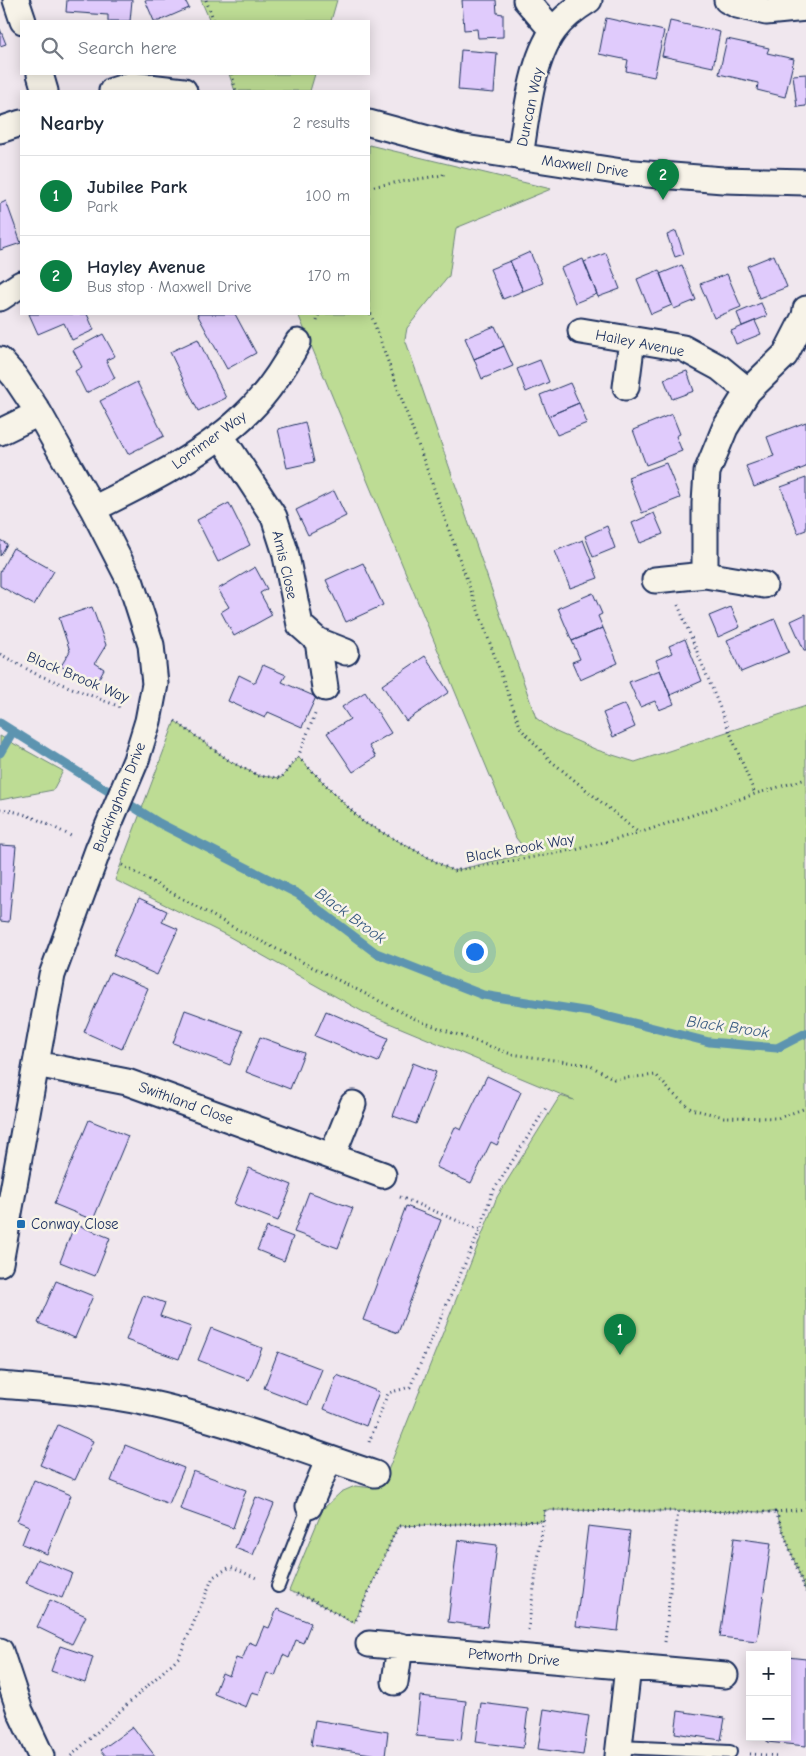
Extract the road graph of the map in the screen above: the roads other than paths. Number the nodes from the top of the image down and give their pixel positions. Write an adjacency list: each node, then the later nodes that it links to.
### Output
1 (16, 0): 6 (street)
2 (526, 0): 7 (street)
3 (589, 0): 7 (street, Duncan Way)
4 (727, 0): 5 (street)
5 (806, 8)
6 (23, 20)
7 (554, 31): 15 (street, Duncan Way)
8 (40, 75): 9 (street)
9 (45, 90)
10 (115, 90): 11 (street)
11 (175, 90)
12 (20, 123): 14 (street)
13 (370, 123): 15 (street, Maxwell Drive)
14 (0, 130)
15 (520, 157): 16 (street, Maxwell Drive)
16 (806, 182)
17 (20, 285): 18 (street)
18 (0, 298)
19 (806, 309): 25 (street)
20 (581, 331): 21 (street, Hailey Avenue)
21 (632, 340): 24 (street); 25 (street, Hailey Avenue)
22 (298, 342): 28 (street, Lorrimer Way)
23 (0, 360): 26 (street, Buckingham Drive)
24 (626, 387)
25 (748, 391): 30 (street)
26 (39, 413): 27 (street); 29 (street, Buckingham Drive)
27 (0, 432)
28 (221, 436): 29 (street, Lorrimer Way); 33 (street, Amis Close)
29 (93, 509): 36 (street, Buckingham Drive)
30 (705, 574): 31 (street); 32 (street)
31 (661, 579)
32 (764, 585)
33 (318, 641): 34 (street, Amis Close); 35 (street)
34 (346, 652)
35 (325, 688)
36 (36, 1064): 38 (street, Swithland Close); 40 (street, Buckingham Drive)
37 (353, 1104): 38 (street)
38 (332, 1156): 39 (street, Swithland Close)
39 (383, 1175)
40 (0, 1263)
41 (0, 1385): 42 (street)
42 (329, 1459): 43 (street); 44 (street)
43 (367, 1471)
44 (309, 1506): 45 (lane)
45 (278, 1586)
46 (369, 1644): 47 (street, Petworth Drive)
47 (400, 1646): 49 (street, Petworth Drive); 51 (street)
48 (0, 1651): 54 (street)
49 (628, 1668): 50 (street, Petworth Drive); 52 (street)
50 (725, 1675)
51 (396, 1682)
52 (619, 1751): 53 (lane)
53 (730, 1752)
54 (41, 1756)

